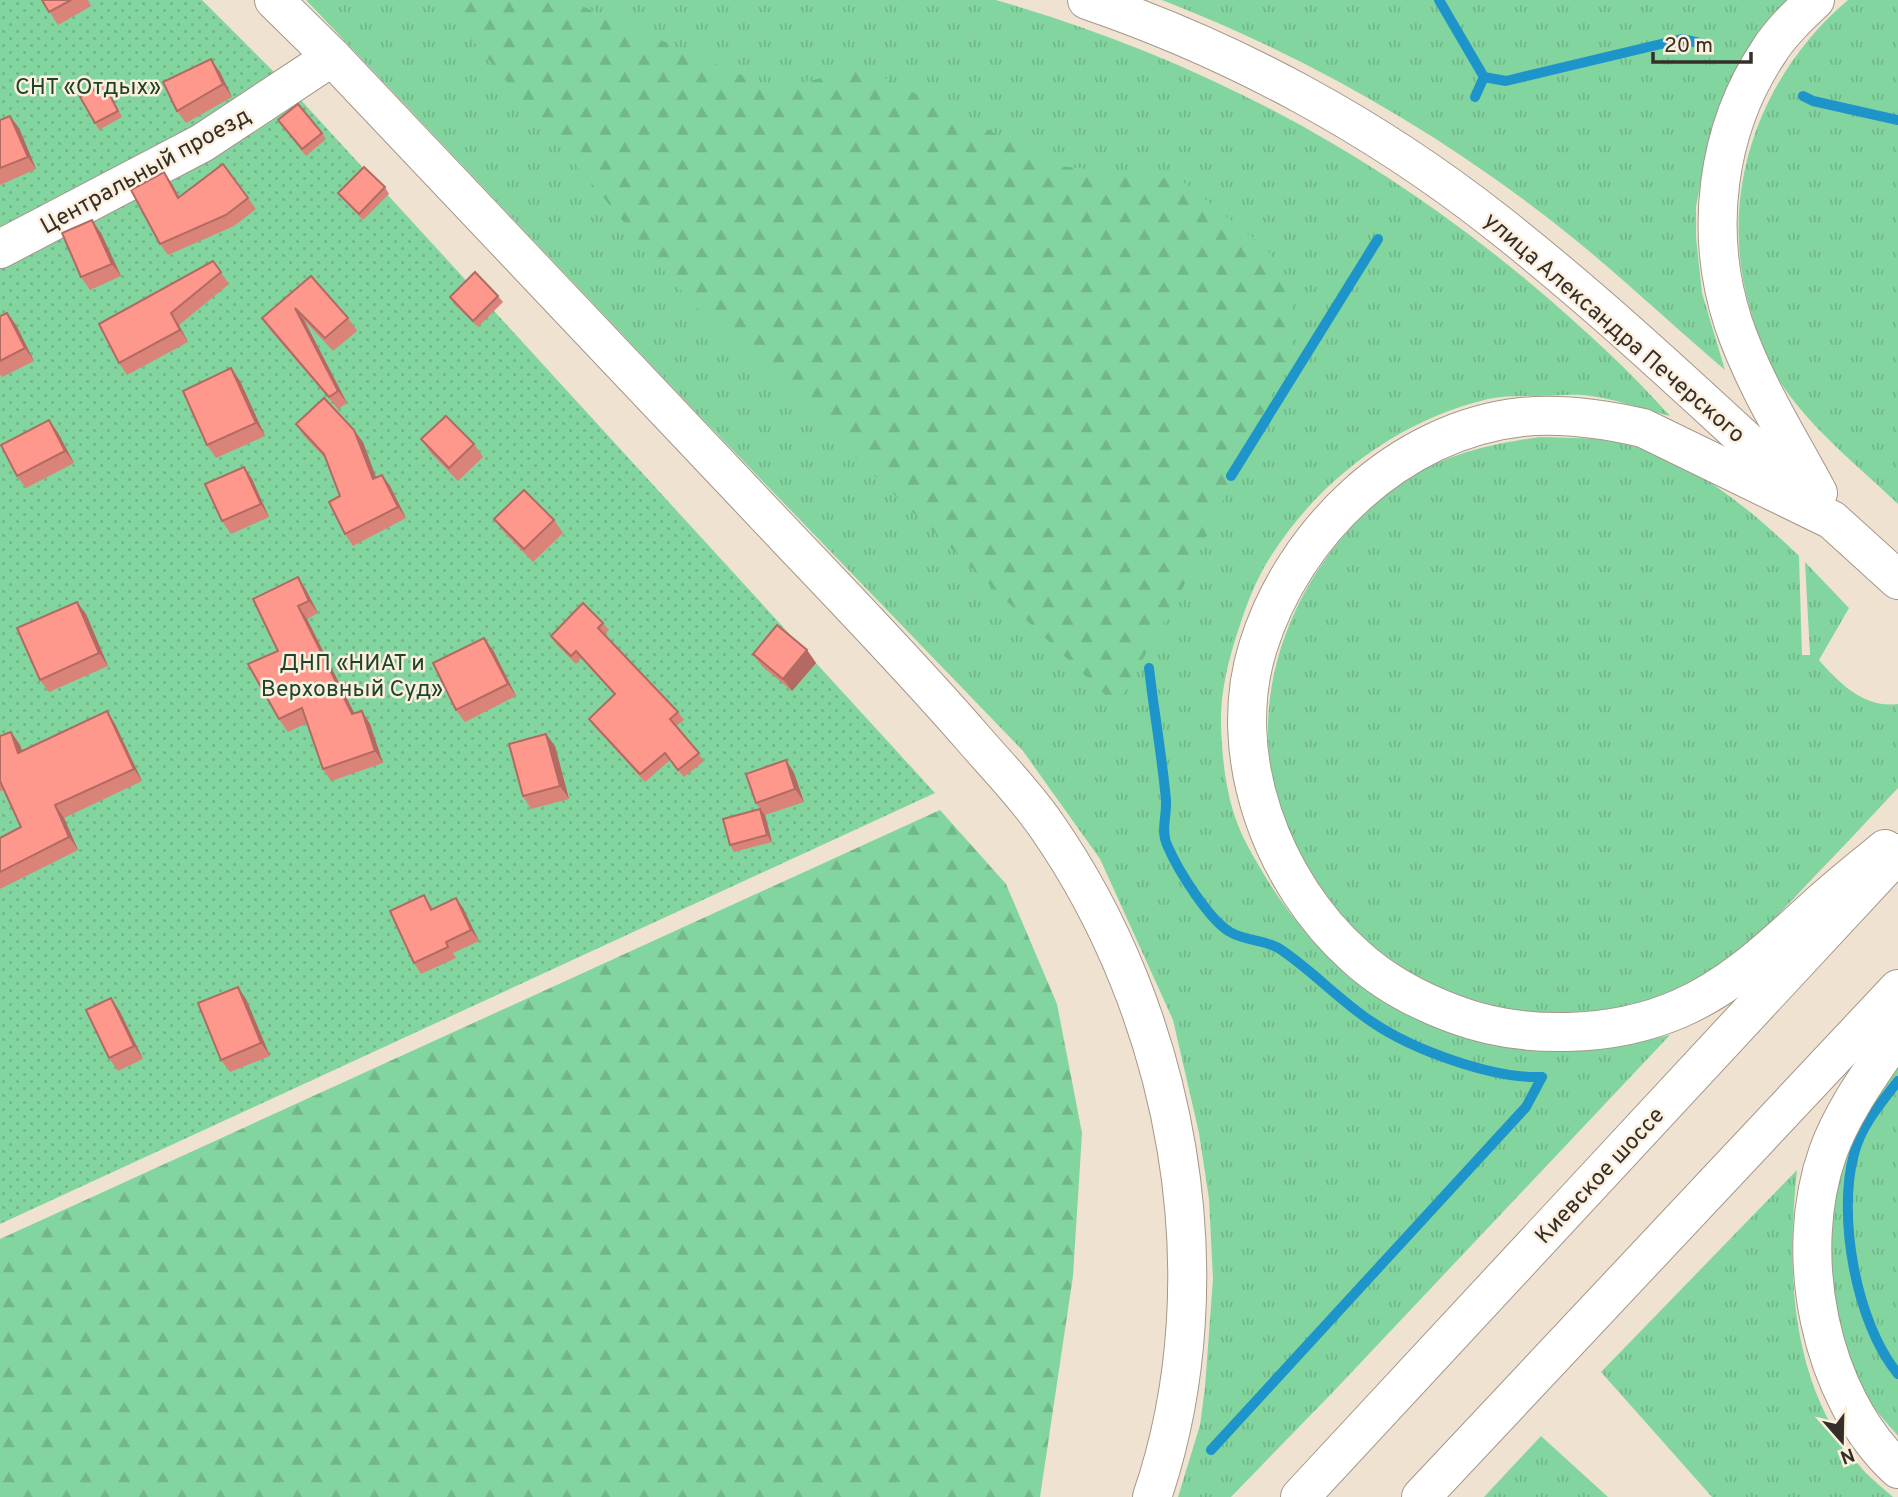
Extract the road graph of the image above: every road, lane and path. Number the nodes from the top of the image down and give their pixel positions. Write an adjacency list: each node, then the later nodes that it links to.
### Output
1 (274, 0): 4 (main road)
2 (1087, 0): 6 (main road, улица Александра Печерского)
3 (1815, 0): 6 (main road)
4 (332, 57): 5 (main road, Центральный проезд); 13 (main road)
5 (0, 249)
6 (1832, 520): 7 (main road); 8 (main road)
7 (1893, 575)
8 (1898, 839)
9 (1898, 853): 14 (main road, Киевское шоссе)
10 (1898, 989): 15 (main road)
11 (1898, 1034): 12 (main road)
12 (1898, 1469)
13 (1152, 1497)
14 (1300, 1497)
15 (1421, 1497)

